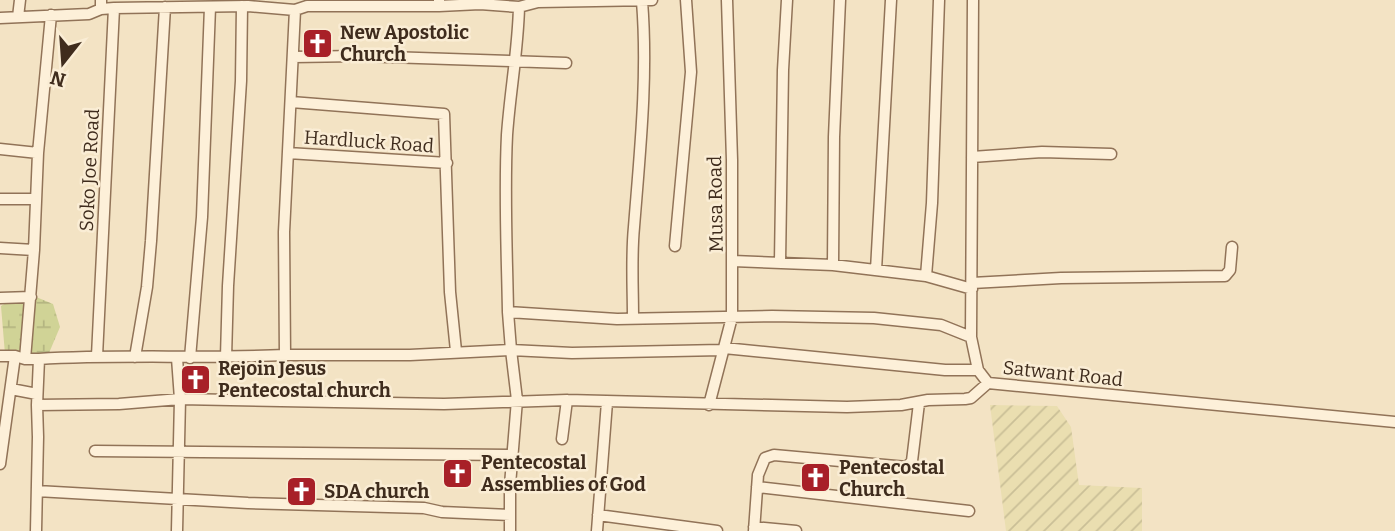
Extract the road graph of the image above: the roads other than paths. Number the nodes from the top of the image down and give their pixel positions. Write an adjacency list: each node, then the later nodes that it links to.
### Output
1 (20, 0): 24 (street)
2 (652, 0): 12 (street)
3 (686, 0): 38 (street)
4 (727, 0): 42 (street, Musa Road)
5 (787, 0): 43 (street)
6 (840, 0): 44 (street)
7 (891, 0): 45 (street)
8 (939, 0): 46 (street)
9 (973, 0): 34 (street, Satwant Road)
10 (538, 1): 11 (street); 20 (street)
11 (595, 1): 12 (street)
12 (642, 1): 52 (street)
13 (481, 2): 15 (street); 20 (street)
14 (320, 3): 15 (street); 22 (street)
15 (439, 3)
16 (172, 4): 19 (street); 21 (street); 61 (street)
17 (246, 4): 19 (street); 22 (street); 62 (street)
18 (101, 5): 21 (street); 23 (street)
19 (209, 7): 64 (street)
20 (519, 7): 27 (street)
21 (114, 8): 59 (street, Soko Joe Road)
22 (295, 10): 26 (street)
23 (51, 15): 24 (street); 31 (street)
24 (18, 17): 25 (street)
25 (0, 18)
26 (293, 57): 27 (street); 29 (street)
27 (516, 63): 28 (street); 50 (street)
28 (566, 63)
29 (291, 102): 32 (street); 35 (street)
30 (0, 149): 31 (street)
31 (38, 153): 37 (street)
32 (288, 153): 35 (street, Hardluck Road); 57 (street)
33 (1111, 154): 34 (street)
34 (972, 158): 47 (street, Satwant Road)
35 (447, 163): 56 (street)
36 (0, 199): 37 (street)
37 (35, 199): 41 (street)
38 (675, 246)
39 (1232, 247): 47 (street)
40 (0, 248): 41 (street)
41 (34, 250): 48 (street)
42 (733, 261): 43 (street); 51 (street, Musa Road)
43 (780, 262): 44 (street)
44 (833, 265): 45 (street)
45 (876, 270): 46 (street)
46 (926, 276): 47 (street)
47 (972, 286): 53 (street, Satwant Road)
48 (31, 297): 49 (street); 60 (street)
49 (0, 298)
50 (509, 312): 52 (street); 55 (street)
51 (732, 317): 52 (street); 53 (street); 54 (street, Musa Road)
52 (633, 318)
53 (971, 337): 66 (street, Satwant Road)
54 (723, 349): 55 (street); 66 (street); 75 (street, Musa Road)
55 (511, 350): 56 (street); 71 (street)
56 (456, 351): 57 (street)
57 (285, 355): 62 (street)
58 (0, 356): 60 (street)
59 (97, 356): 61 (street); 65 (street)
60 (20, 357): 65 (street); 68 (street)
61 (135, 357): 63 (street)
62 (226, 357): 64 (street)
63 (177, 358): 64 (street); 70 (street)
64 (190, 358)
65 (39, 359): 69 (street)
66 (978, 370): 67 (street, Satwant Road)
67 (988, 383): 74 (street); 76 (street, Satwant Road)
68 (11, 388): 69 (street); 81 (street)
69 (37, 399): 70 (street); 83 (street)
70 (180, 399): 71 (street); 78 (street)
71 (517, 400): 72 (street); 80 (street)
72 (567, 400): 73 (street); 77 (street)
73 (607, 402): 75 (street); 87 (street)
74 (919, 403): 75 (street); 82 (street)
75 (709, 405)
76 (1395, 422)
77 (562, 439)
78 (180, 450): 79 (street); 80 (street); 84 (street)
79 (95, 451)
80 (512, 455): 86 (street)
81 (0, 464)
82 (757, 487): 85 (street); 88 (street)
83 (37, 491): 84 (street); 89 (street)
84 (179, 499): 86 (street); 90 (street)
85 (970, 511)
86 (510, 514): 91 (street)
87 (598, 515): 92 (street); 93 (street)
88 (754, 529): 94 (street)
89 (36, 531)
90 (177, 531)
91 (510, 531)
92 (597, 531)
93 (717, 531)
94 (796, 531)

